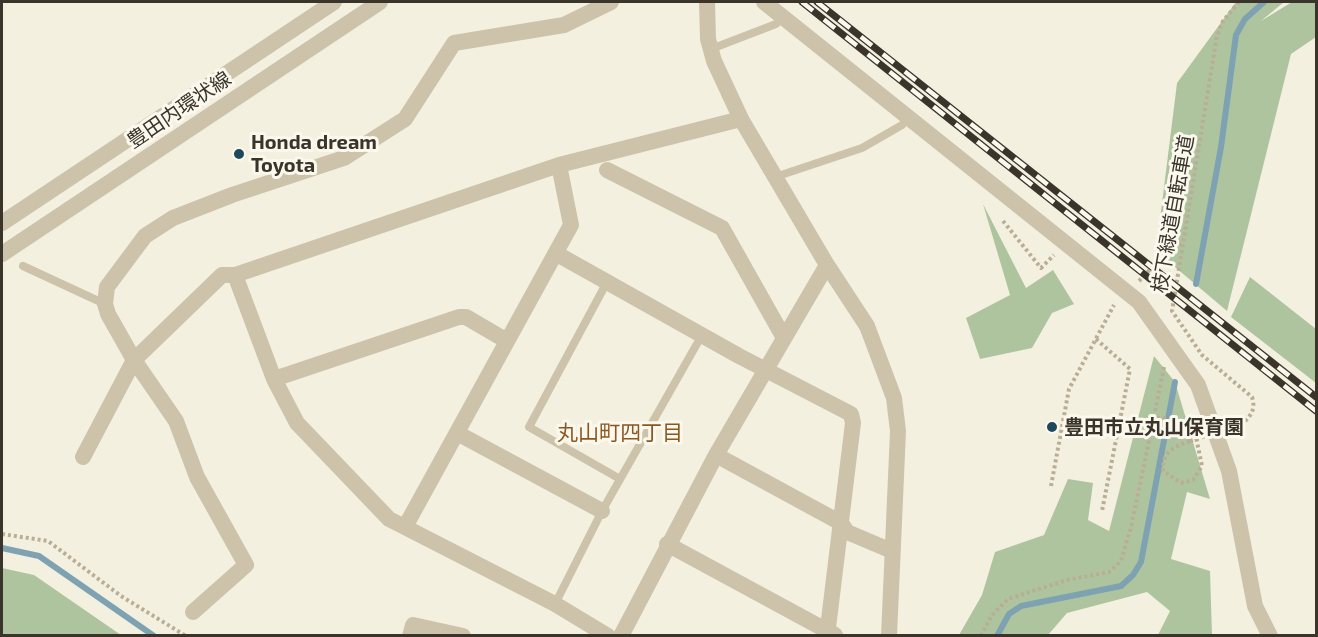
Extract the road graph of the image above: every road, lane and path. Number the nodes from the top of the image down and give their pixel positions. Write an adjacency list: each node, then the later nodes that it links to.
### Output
1 (334, 2): 15 (street, 豊田内環状線)
2 (380, 2): 18 (street, 豊田内環状線)
3 (611, 2): 25 (street)
4 (707, 2): 8 (street)
5 (764, 2): 24 (street)
6 (1239, 2): 16 (path, 枝下緑道自転車道)
7 (776, 24): 8 (lane)
8 (711, 49): 9 (street)
9 (741, 119): 11 (street); 13 (street)
10 (902, 125): 13 (lane)
11 (559, 165): 19 (street); 22 (street)
12 (607, 170): 27 (street)
13 (775, 177): 20 (street)
14 (1004, 221): 17 (path)
15 (2, 223)
16 (1183, 242): 24 (path); 34 (path, 枝下緑道自転車道, bridge)
17 (1058, 251)
18 (2, 254)
19 (557, 254): 23 (street); 29 (street)
20 (827, 265): 27 (street); 46 (street)
21 (23, 266): 25 (lane)
22 (235, 275): 30 (street); 33 (street)
23 (608, 282): 26 (street); 38 (lane)
24 (1123, 296): 28 (path); 57 (street)
25 (105, 304): 30 (street)
26 (702, 335): 32 (street); 38 (lane)
27 (784, 338): 32 (street)
28 (1096, 339): 39 (path); 41 (path)
29 (507, 341): 33 (street); 35 (street)
30 (134, 360): 37 (street); 48 (street)
31 (1165, 361): 34 (path)
32 (765, 369): 36 (street); 42 (street)
33 (274, 379): 43 (street)
34 (1157, 417): 56 (path)
35 (457, 433): 40 (street); 43 (street)
36 (716, 455): 42 (street); 45 (street)
37 (83, 457)
38 (620, 479): 40 (lane)
39 (1051, 486)
40 (602, 511): 47 (lane)
41 (1102, 511)
42 (841, 523): 46 (street); 49 (street)
43 (405, 527): 47 (street)
44 (2, 534): 50 (path)
45 (667, 544): 49 (street); 54 (street)
46 (892, 551): 55 (street)
47 (555, 604): 53 (street)
48 (193, 612)
49 (830, 634)
50 (186, 636)
51 (410, 636): 52 (street)
52 (463, 636)
53 (608, 636)
54 (621, 636)
55 (889, 636)
56 (981, 636)
57 (1270, 636)

